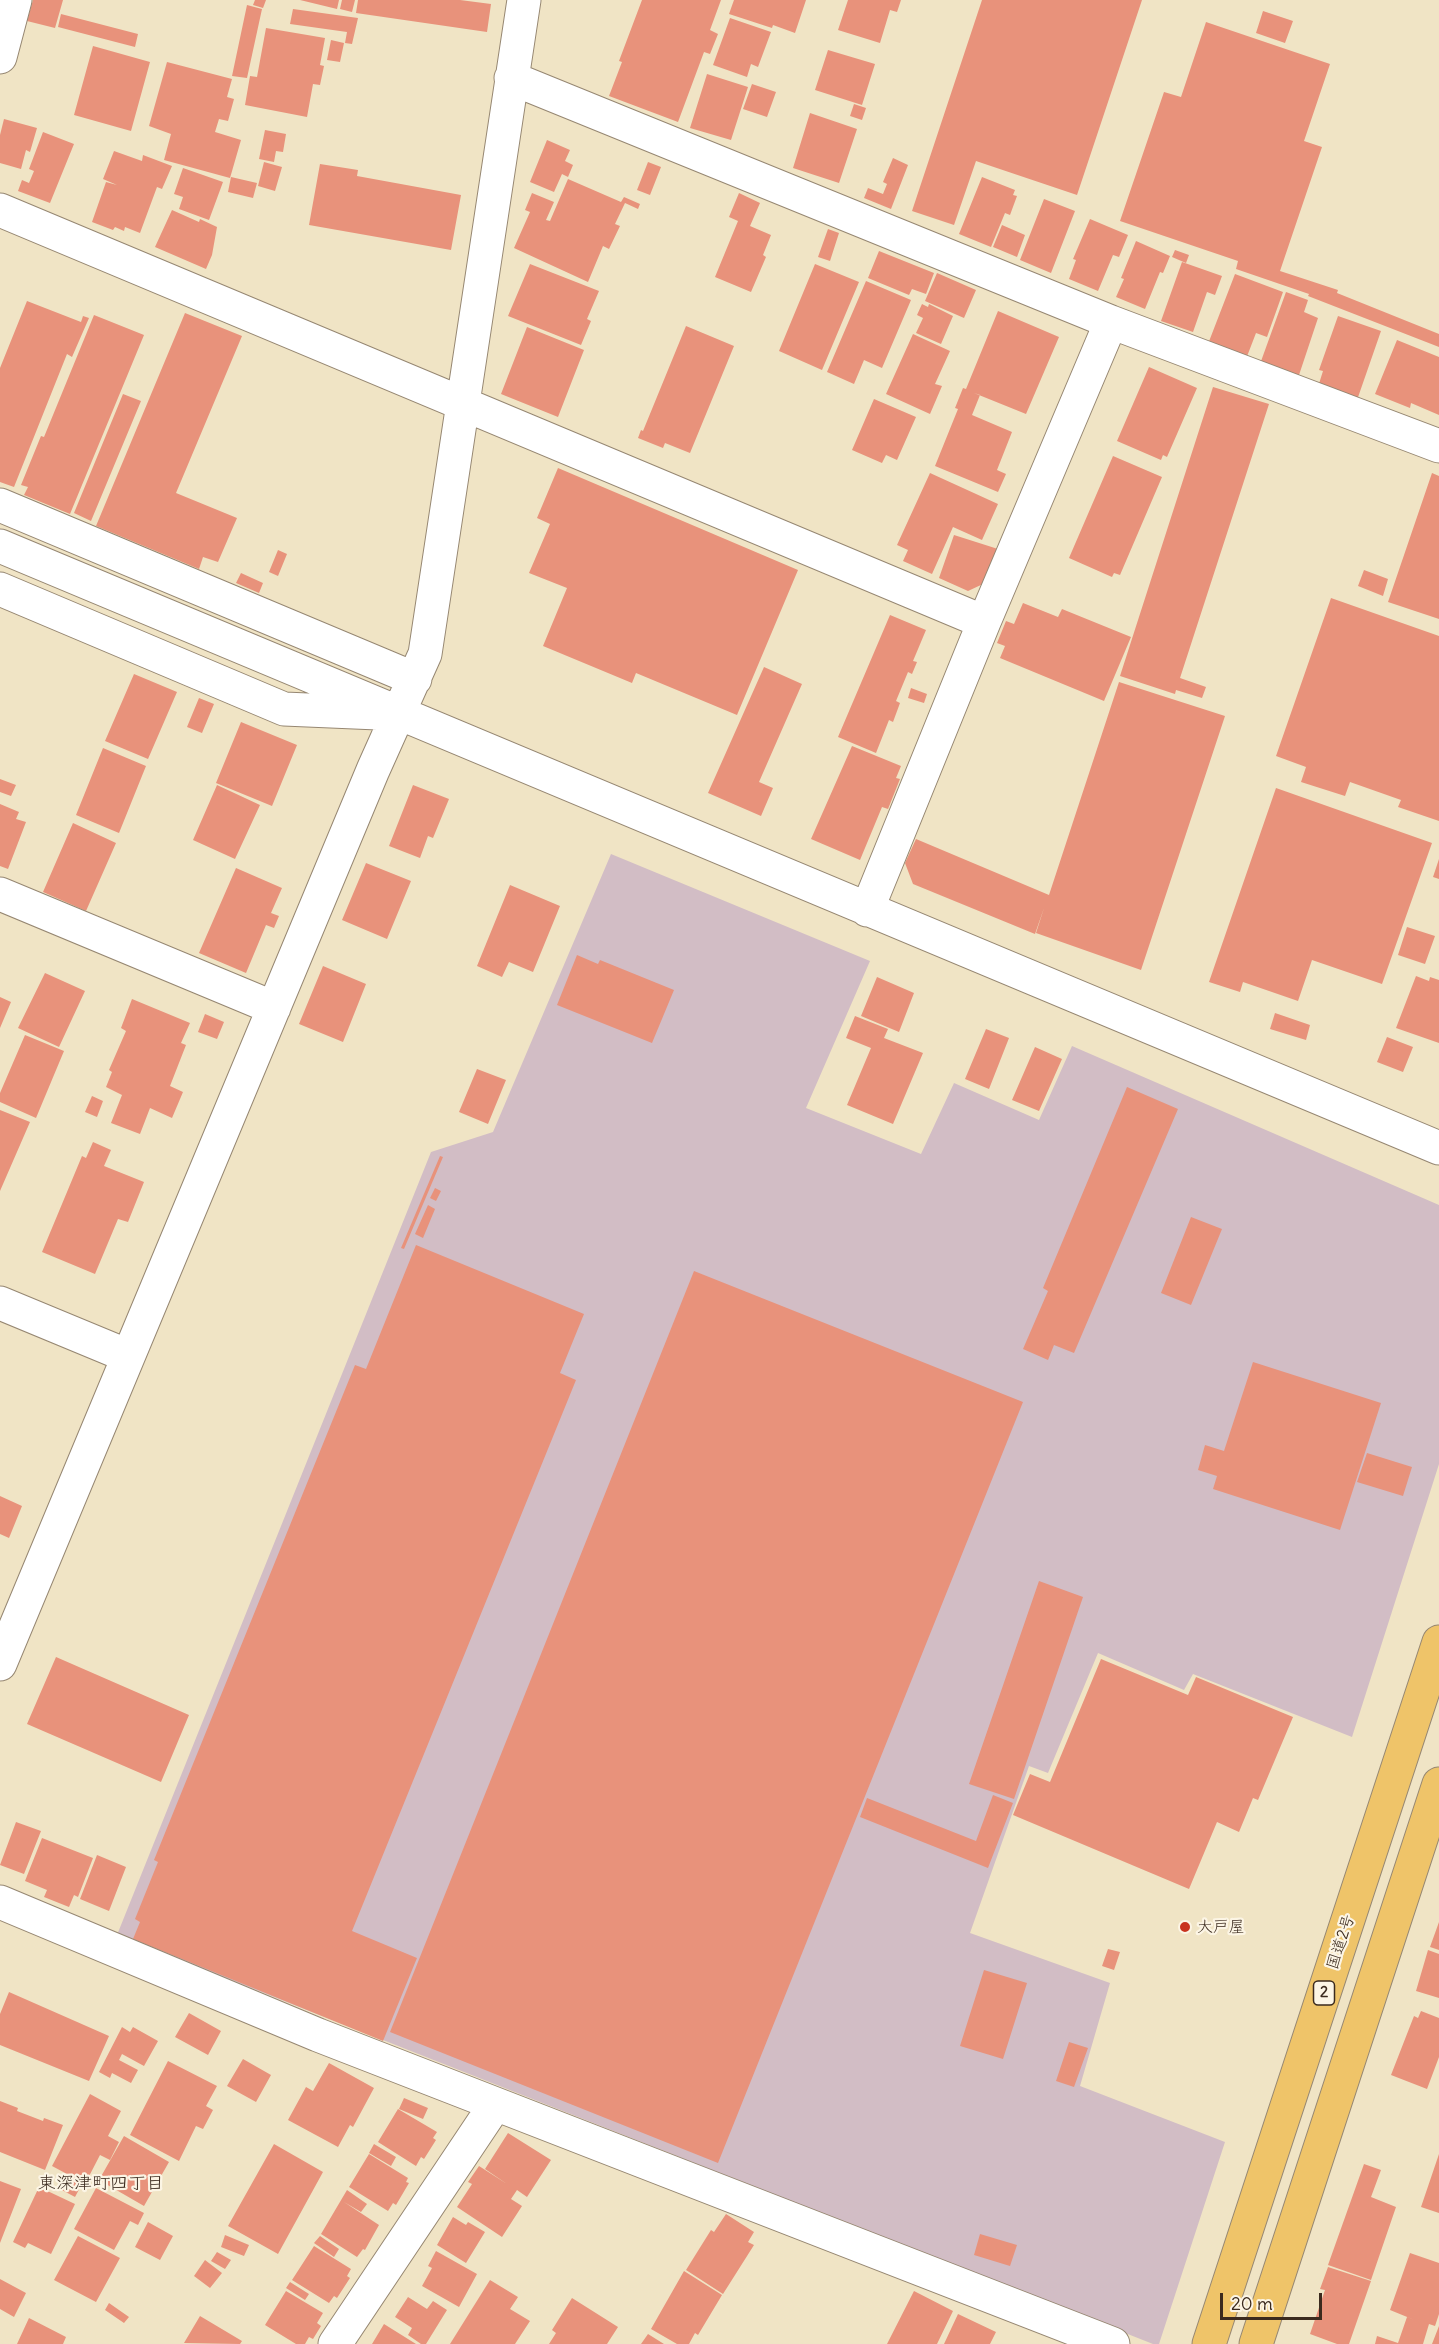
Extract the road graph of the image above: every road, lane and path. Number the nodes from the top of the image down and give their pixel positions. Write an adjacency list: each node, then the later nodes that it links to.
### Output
1 (15, 0): 3 (street)
2 (524, 0): 4 (street)
3 (0, 57)
4 (511, 78): 6 (street); 7 (street)
5 (0, 210): 7 (street)
6 (1111, 322): 8 (street); 12 (street)
7 (464, 404): 12 (street); 13 (street)
8 (1439, 446)
9 (0, 505): 13 (street)
10 (0, 546): 14 (street)
11 (0, 590): 14 (street)
12 (984, 622): 16 (street)
13 (415, 679): 14 (street)
14 (398, 714): 16 (street); 17 (street)
15 (0, 894): 17 (street)
16 (867, 910): 18 (street)
17 (274, 1008): 20 (street)
18 (1439, 1148)
19 (0, 1303): 20 (street)
20 (128, 1356): 22 (street)
21 (1439, 1642): 28 (highway, 国道2号 / 2)
22 (0, 1664)
23 (1439, 1784): 29 (highway)
24 (0, 1902): 25 (street)
25 (495, 2105): 26 (street); 27 (street)
26 (334, 2344)
27 (1113, 2344)
28 (1209, 2344)
29 (1256, 2344)

